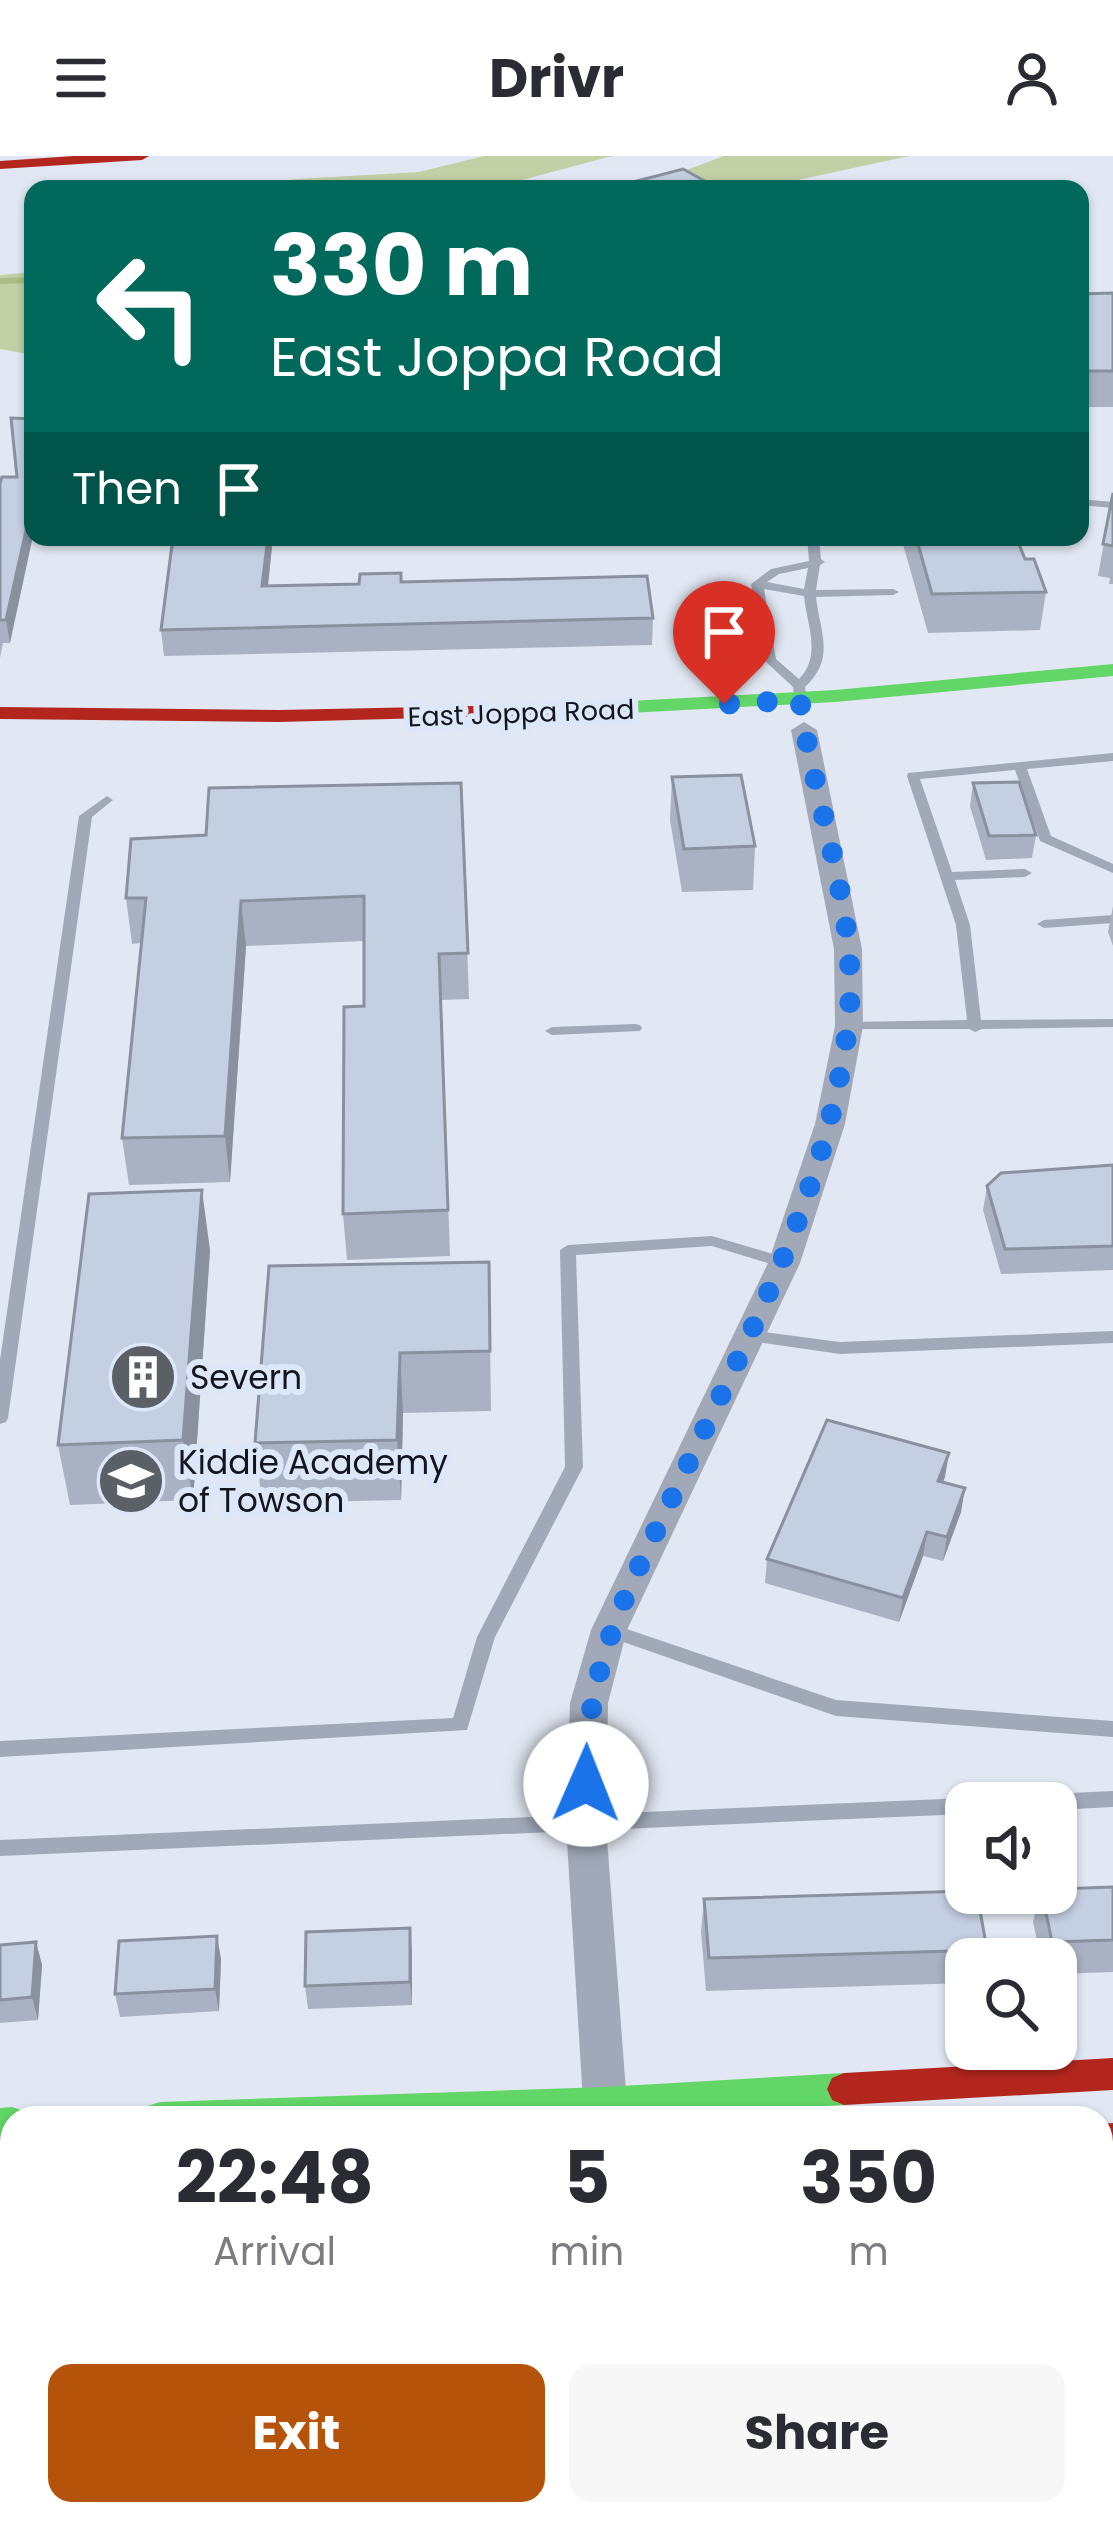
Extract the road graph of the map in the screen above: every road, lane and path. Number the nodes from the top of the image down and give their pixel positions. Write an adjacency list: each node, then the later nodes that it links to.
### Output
1 (142, 156): 2 (main road)
2 (0, 165)
3 (815, 546): 4 (lane)
4 (819, 562): 5 (lane); 7 (lane)
5 (757, 584): 7 (lane); 9 (lane)
6 (892, 592): 7 (lane)
7 (810, 594): 9 (lane)
8 (1113, 670): 9 (main road, East Joppa Road)
9 (800, 693): 11 (main road, East Joppa Road); 12 (main road)
10 (0, 713): 11 (main road, East Joppa Road)
11 (133, 717): 13 (main road)
12 (804, 730): 23 (street)
13 (124, 747)
14 (1113, 757): 15 (lane)
15 (1020, 766): 17 (lane); 19 (lane)
16 (107, 800): 30 (lane)
17 (1113, 869)
18 (1024, 873): 19 (lane)
19 (949, 876): 25 (lane)
20 (1113, 919): 21 (lane)
21 (1044, 924)
22 (1113, 1023): 25 (lane)
23 (848, 1026): 25 (lane); 27 (street)
24 (635, 1028): 26 (lane)
25 (975, 1028)
26 (552, 1030)
27 (784, 1263): 28 (street); 33 (lane)
28 (749, 1336): 29 (lane); 31 (street)
29 (1113, 1337)
30 (0, 1418)
31 (609, 1630): 32 (lane); 37 (street)
32 (1113, 1729)
33 (0, 1749)
34 (1113, 1799): 35 (lane)
35 (1077, 1801)
36 (945, 1807): 37 (lane)
37 (586, 1825): 38 (lane); 40 (street)
38 (0, 1848)
39 (1113, 2074): 41 (main road)
40 (605, 2106)
41 (661, 2106)

